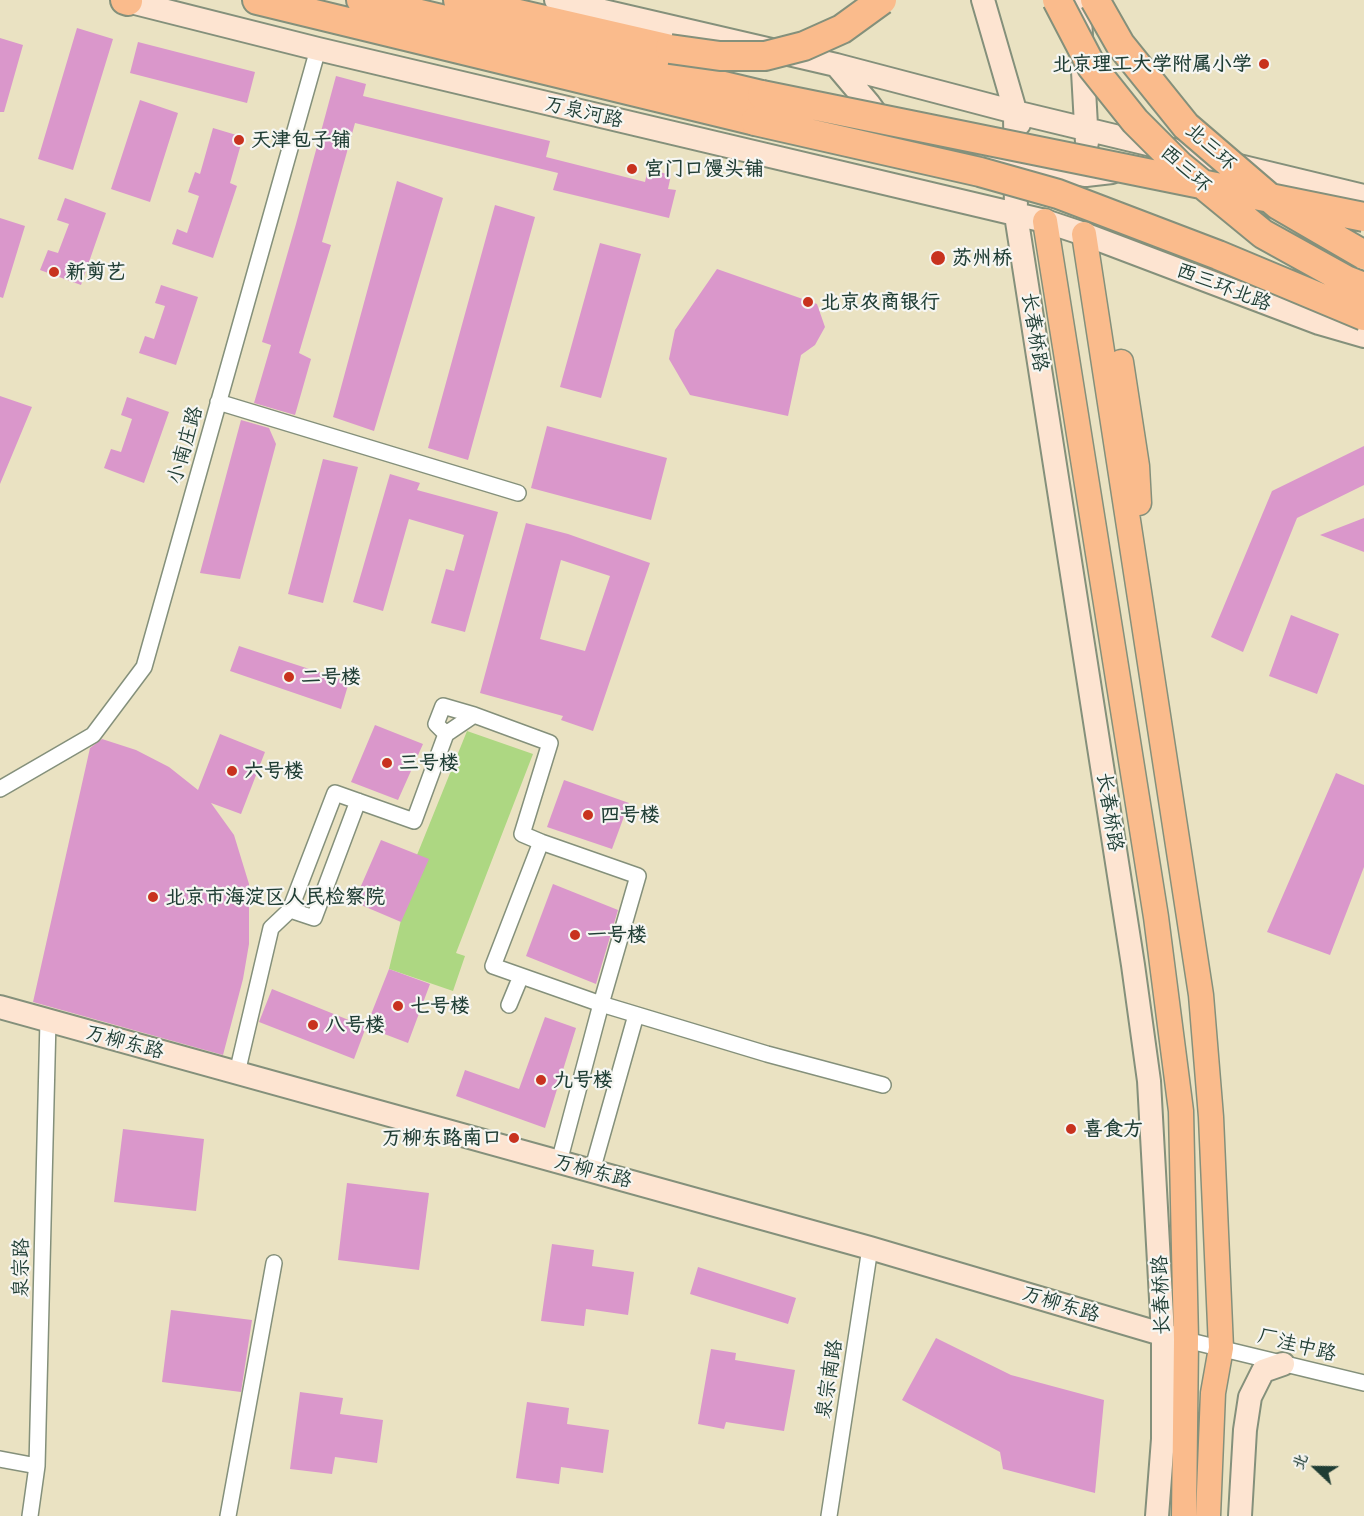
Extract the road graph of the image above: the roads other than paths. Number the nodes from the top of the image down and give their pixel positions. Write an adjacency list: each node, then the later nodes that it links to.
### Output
1 (126, 0): 14 (street, 万泉河路)
2 (257, 0): 16 (highway, 万泉河路)
3 (361, 0): 16 (highway)
4 (458, 0): 7 (highway, bridge)
5 (556, 0): 13 (street)
6 (860, 0): 13 (street)
7 (882, 0)
8 (983, 0): 17 (street)
9 (1057, 0): 30 (highway, 西三环, bridge)
10 (1079, 0): 12 (street)
11 (1095, 0): 29 (highway, 北三环, bridge)
12 (1082, 33): 18 (street); 20 (street)
13 (749, 46): 15 (street)
14 (318, 49): 23 (street, 万泉河路); 33 (street, 小南庄路)
15 (836, 65): 17 (street); 19 (street)
16 (759, 108): 26 (highway, bridge); 31 (highway, bridge)
17 (1015, 112): 18 (street); 21 (street)
18 (1088, 130): 20 (street); 22 (street)
19 (891, 135): 21 (street); 23 (street)
20 (1184, 153): 22 (street); 24 (street)
21 (1023, 165): 22 (street); 25 (street, 长春桥路); 27 (street)
22 (1091, 175): 28 (street)
23 (855, 176): 25 (street, 万泉河路)
24 (1364, 196)
25 (1016, 214): 27 (street, 万泉河路); 42 (street, 长春桥路)
26 (1364, 217)
27 (1045, 221): 28 (street, 西三环北路); 41 (main road, 长春桥路)
28 (1093, 238): 32 (street, 西三环北路); 56 (main road)
29 (1364, 255)
30 (1364, 287)
31 (1364, 316)
32 (1364, 336)
33 (218, 402): 34 (street); 37 (street, 小南庄路)
34 (518, 493)
35 (474, 715): 36 (street); 36 (street); 39 (street)
36 (446, 734): 38 (street)
37 (0, 789)
38 (358, 801): 40 (street); 40 (street)
39 (541, 842): 43 (street); 44 (street)
40 (290, 910): 49 (street)
41 (1156, 917): 42 (street); 55 (main road, 长春桥路)
42 (1133, 965): 55 (street, 长春桥路)
43 (521, 976): 44 (street); 45 (street)
44 (601, 1004): 47 (street); 51 (street)
45 (509, 1005)
46 (0, 1007): 48 (street, 万柳东路)
47 (636, 1015): 50 (street); 52 (street)
48 (48, 1020): 49 (street, 万柳东路); 60 (street, 泉宗路)
49 (237, 1073): 51 (street, 万柳东路)
50 (883, 1084)
51 (559, 1162): 52 (street, 万柳东路)
52 (592, 1171): 53 (street, 万柳东路)
53 (870, 1248): 55 (street, 万柳东路); 63 (street, 泉宗南路)
54 (274, 1263): 62 (street)
55 (1174, 1338): 56 (street, 厂洼中路); 64 (street, 长春桥路); 65 (main road, 长春桥路)
56 (1221, 1348): 57 (street, 厂洼中路); 66 (main road)
57 (1283, 1364): 58 (street, 厂洼中路); 67 (street)
58 (1364, 1383)
59 (0, 1459): 60 (street)
60 (37, 1466): 61 (street, 泉宗路)
61 (30, 1516)
62 (228, 1516)
63 (829, 1516)
64 (1157, 1516)
65 (1184, 1516)
66 (1208, 1516)
67 (1240, 1516)

